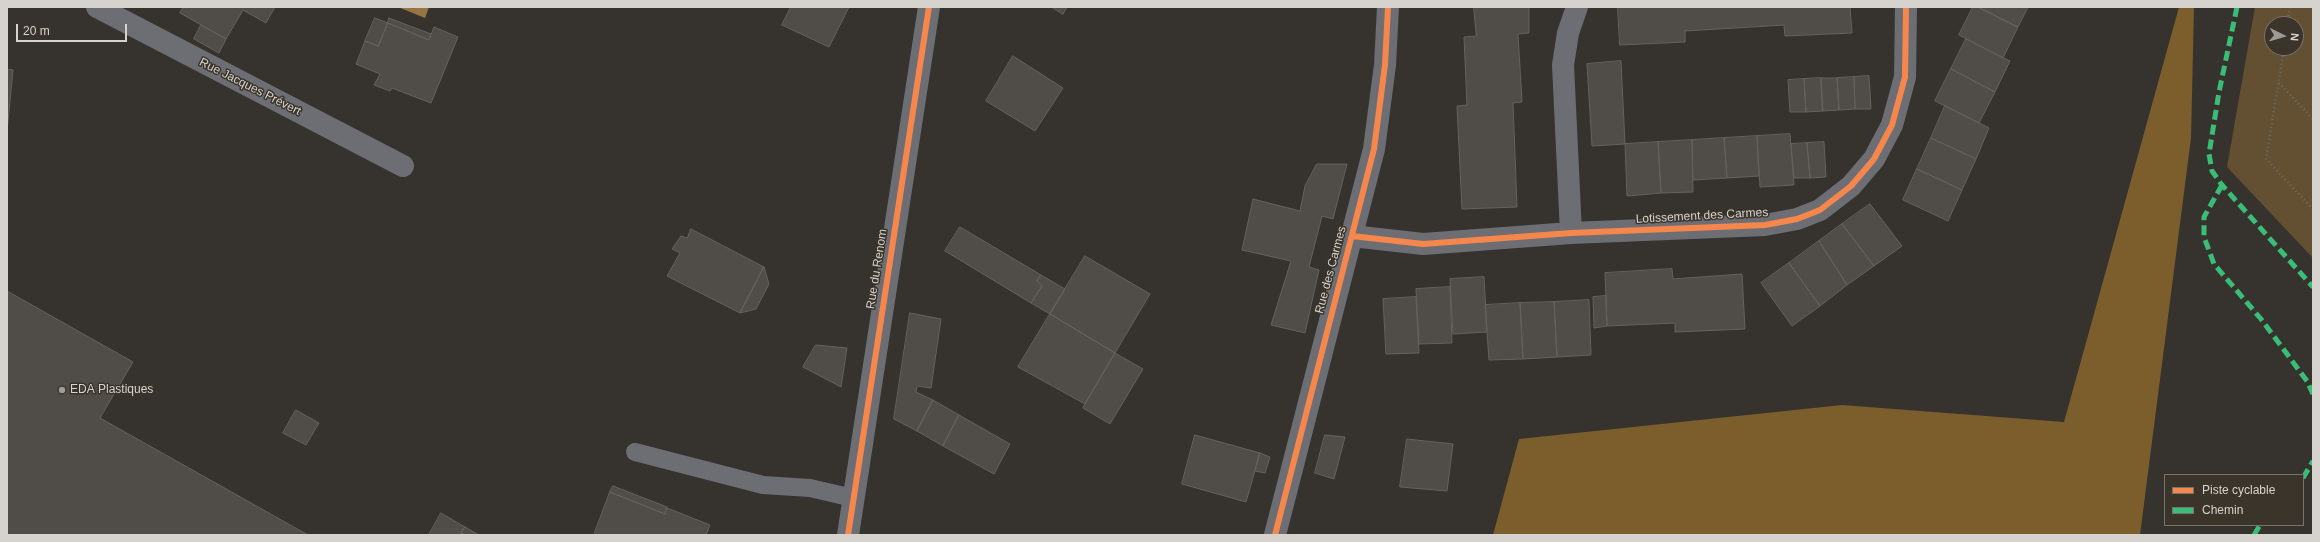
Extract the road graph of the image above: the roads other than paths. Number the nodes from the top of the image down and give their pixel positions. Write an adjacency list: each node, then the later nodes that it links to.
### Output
1 (97, 7): 6 (street, Rue Jacques Prévert)
2 (929, 7): 10 (street, Rue du Renom)
3 (1388, 7): 8 (street, Rue des Carmes)
4 (1577, 7): 7 (street)
5 (1906, 7): 7 (street, Lotissement des Carmes)
6 (403, 166)
7 (1571, 233): 8 (street, Lotissement des Carmes)
8 (1352, 236): 12 (street, Rue des Carmes)
9 (635, 452): 10 (lane)
10 (853, 498): 11 (street, Rue du Renom)
11 (848, 535)
12 (1275, 535)

